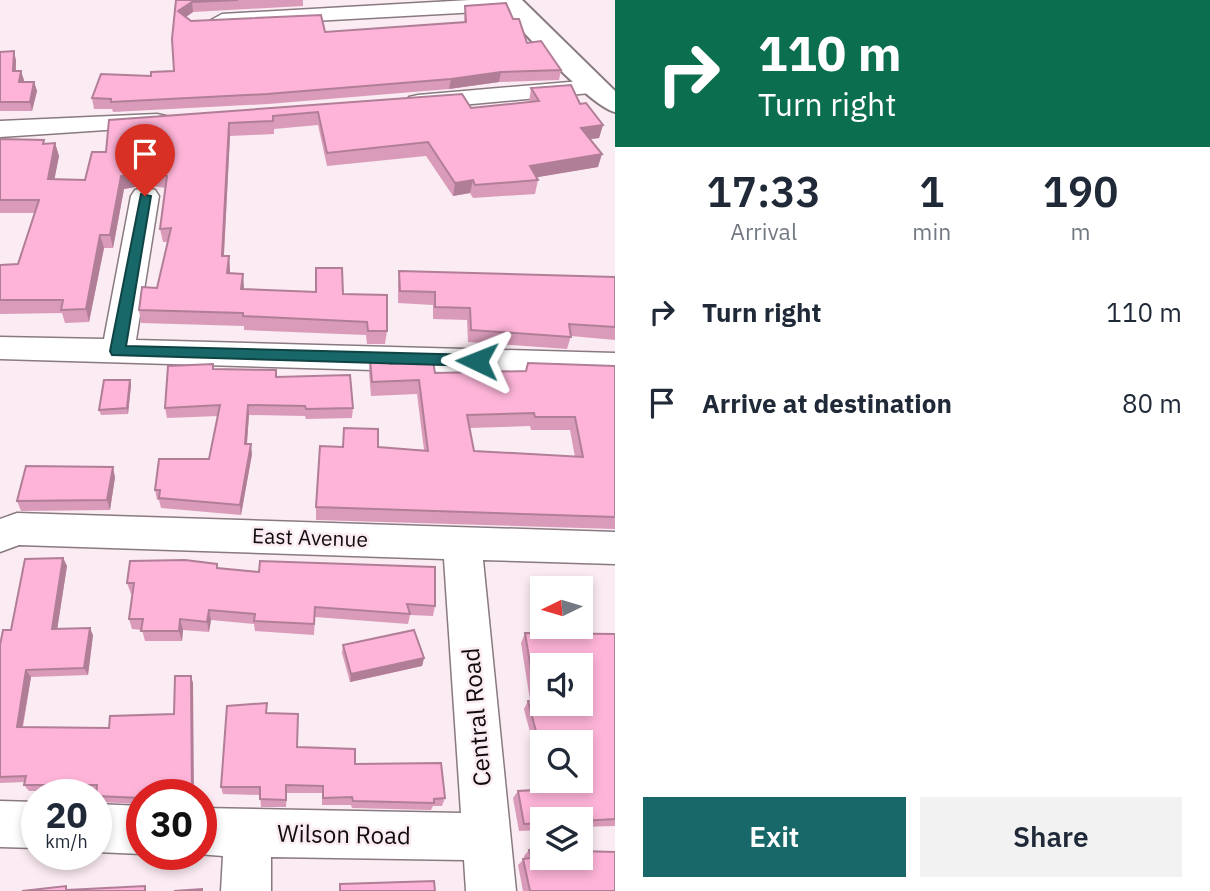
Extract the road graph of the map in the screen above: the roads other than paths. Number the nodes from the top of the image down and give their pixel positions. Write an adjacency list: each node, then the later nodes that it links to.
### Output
1 (511, 2): 2 (street); 3 (main road)
2 (206, 21)
3 (593, 87): 4 (street); 5 (main road); 7 (main road)
4 (390, 104)
5 (615, 104)
6 (174, 120): 8 (street)
7 (615, 121)
8 (0, 129)
9 (145, 196): 11 (street)
10 (0, 348): 11 (street)
11 (118, 351): 12 (street)
12 (615, 365)
13 (3, 534): 14 (street, East Avenue)
14 (462, 544): 15 (street, East Avenue); 20 (street, Central Road)
15 (615, 548)
16 (0, 824): 17 (street)
17 (21, 825)
18 (217, 833): 19 (street, Wilson Road)
19 (248, 834): 20 (street, Wilson Road); 21 (street)
20 (487, 837): 22 (street, Central Road)
21 (246, 891)
22 (491, 891)

